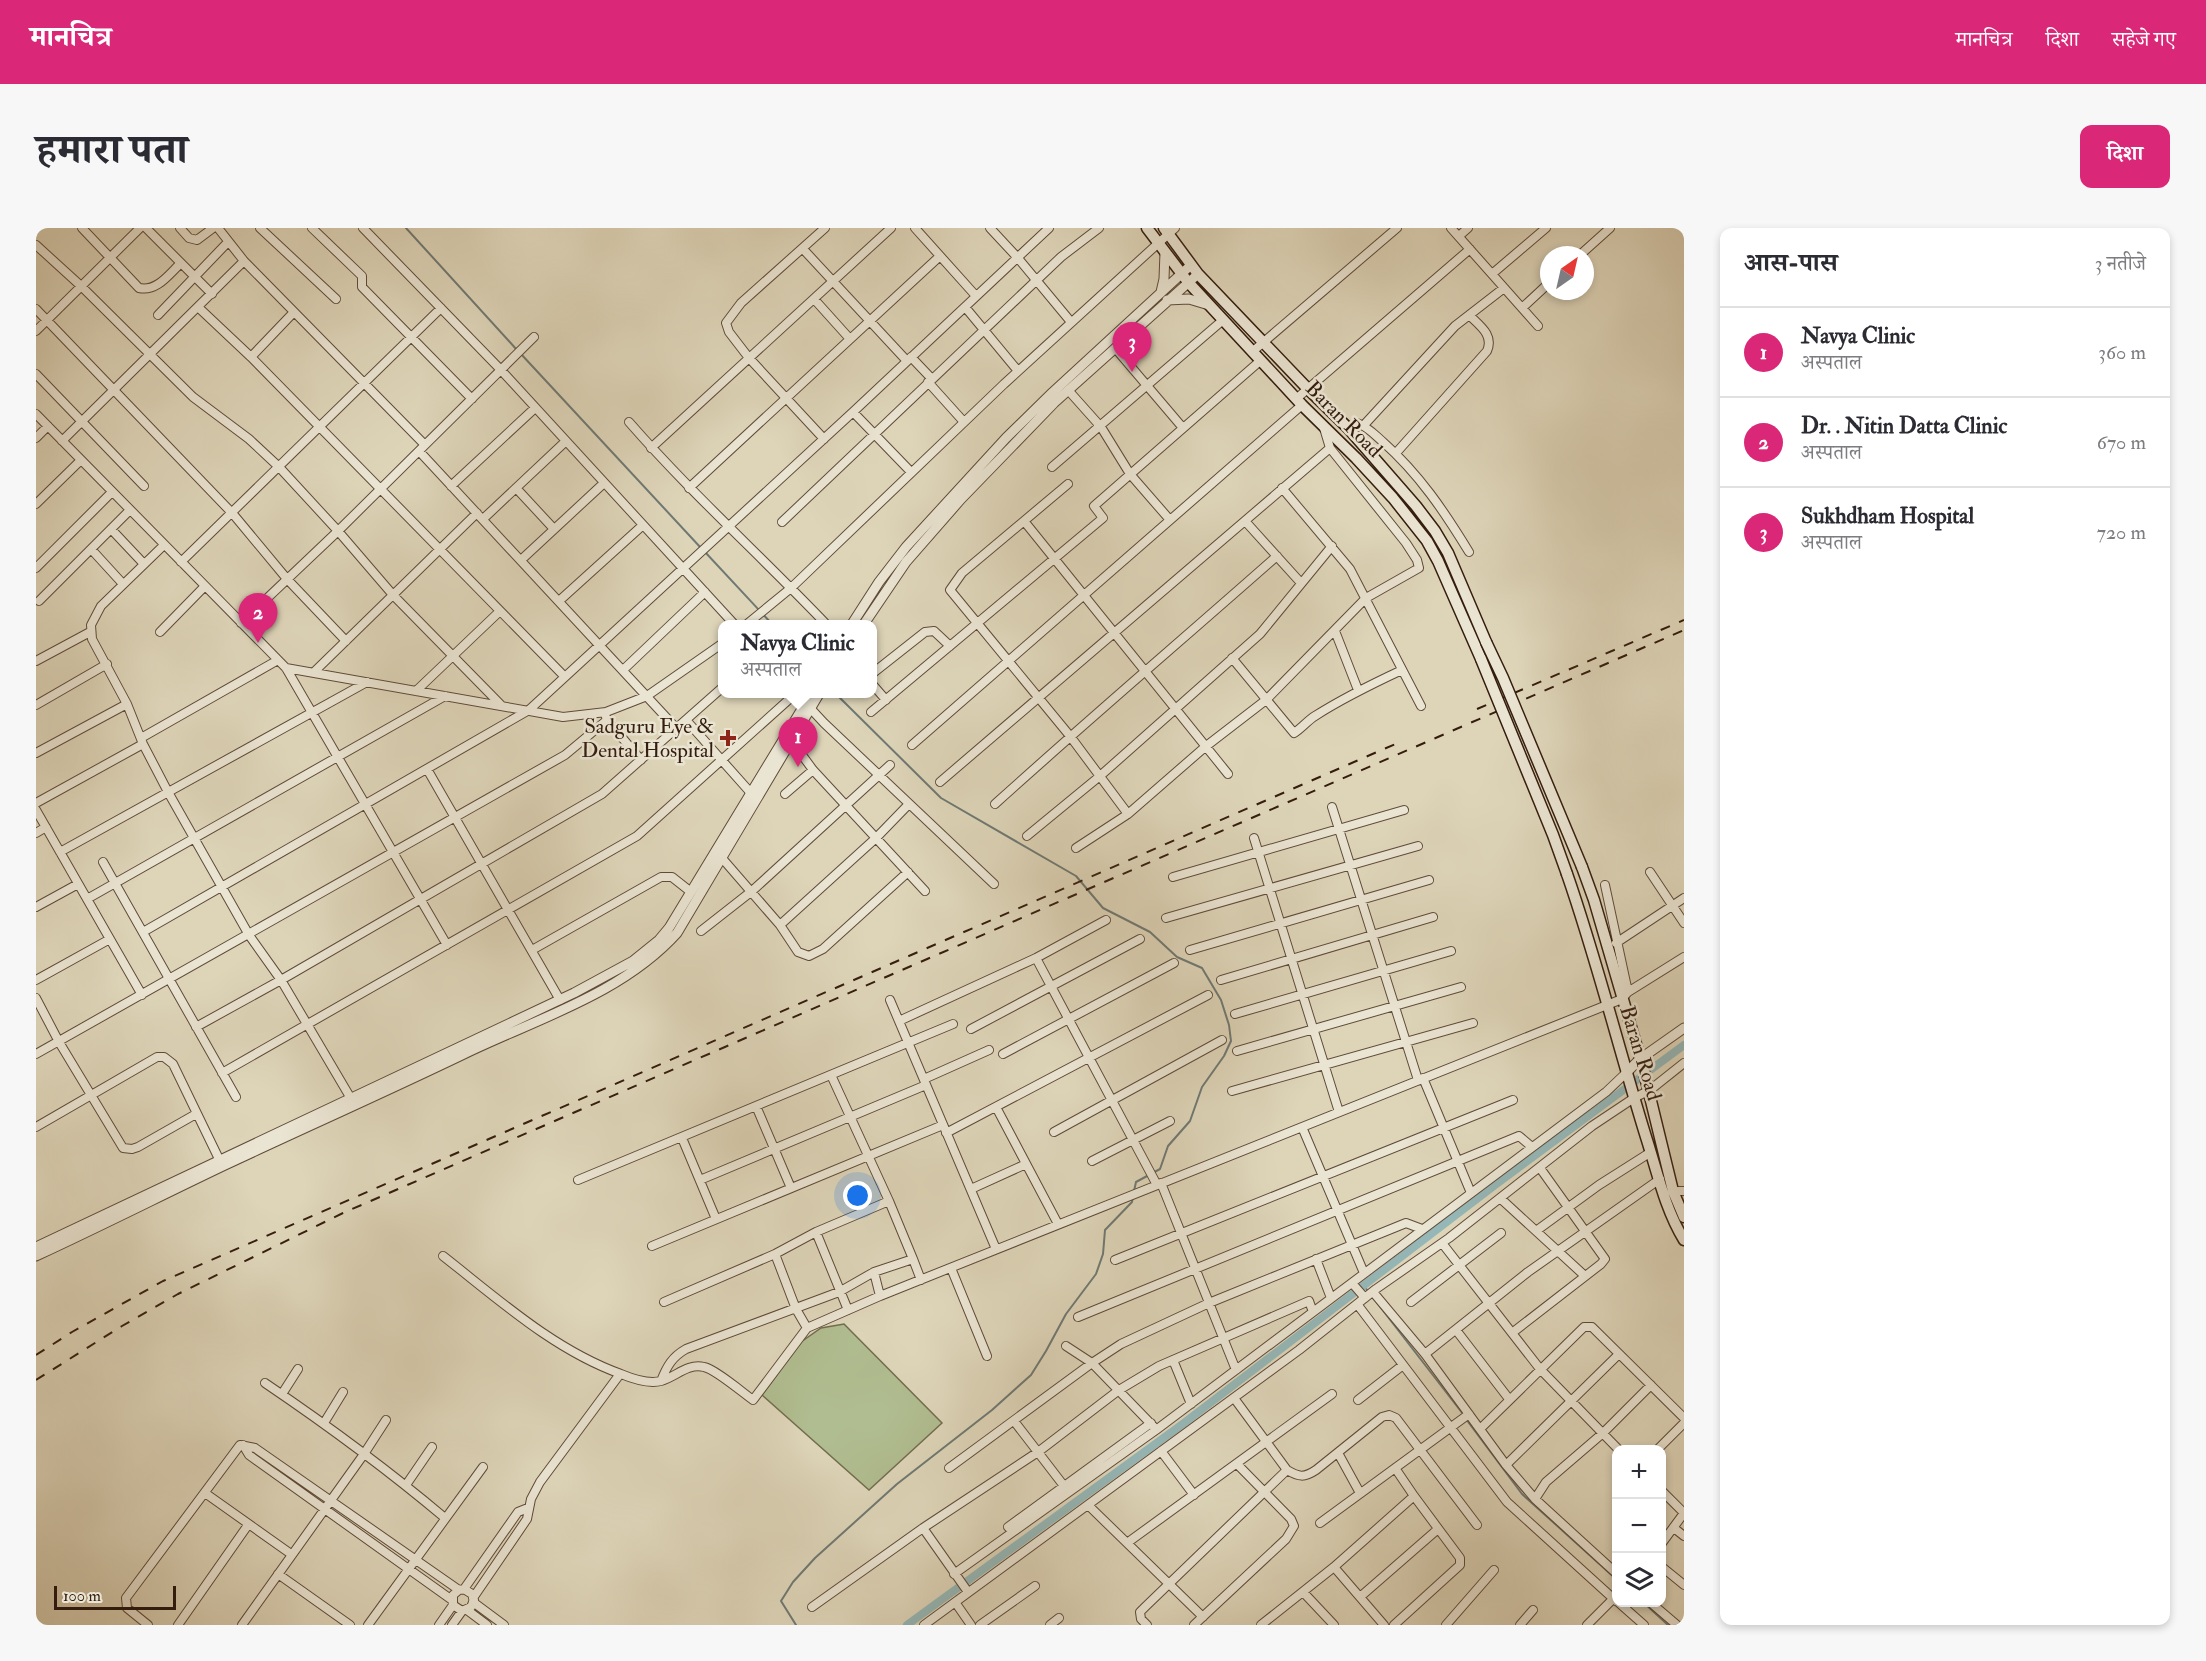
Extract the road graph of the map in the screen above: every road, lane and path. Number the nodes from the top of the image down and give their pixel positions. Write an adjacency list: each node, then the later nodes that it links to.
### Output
1 (82, 228): 33 (street)
2 (140, 228): 33 (street)
3 (146, 228): 35 (street)
4 (180, 228): 5 (street)
5 (213, 228)
6 (218, 228): 24 (street)
7 (260, 228): 48 (street)
8 (312, 228): 66 (street)
9 (363, 228): 53 (street)
10 (825, 228): 28 (street)
11 (891, 228): 41 (street)
12 (915, 228): 31 (street)
13 (990, 228): 32 (street)
14 (1049, 228): 32 (street)
15 (1099, 228): 40 (street)
16 (1147, 228): 25 (main road, Baran Road)
17 (1397, 228): 69 (street)
18 (1451, 228): 23 (street)
19 (1468, 228): 23 (street)
20 (1546, 228): 37 (street)
21 (1610, 228): 27 (street)
22 (1169, 230): 25 (street); 36 (main road, Baran Road)
23 (1459, 236): 29 (street)
24 (228, 242): 34 (street); 38 (street)
25 (1158, 243): 30 (main road, Baran Road); 62 (street)
26 (36, 245): 42 (street)
27 (1590, 246)
28 (803, 249): 41 (street); 74 (street)
29 (1470, 249): 37 (street); 83 (street)
30 (1165, 252): 39 (main road, Baran Road); 47 (street)
31 (940, 256): 46 (street); 61 (street)
32 (1017, 257): 40 (street); 46 (street)
33 (110, 258): 35 (street); 42 (street)
34 (244, 261): 45 (street); 56 (street)
35 (181, 263): 38 (street)
36 (1195, 270): 39 (street); 69 (main road, Baran Road)
37 (1492, 274): 43 (street)
38 (195, 277): 45 (street); 57 (street)
39 (1184, 278): 47 (street); 50 (main road, Baran Road)
40 (1037, 280): 62 (street); 64 (street)
41 (833, 281): 49 (street); 61 (street)
42 (81, 286): 60 (street); 72 (street)
43 (1504, 288): 54 (street); 58 (street)
44 (1540, 291): 54 (street)
45 (212, 294): 52 (street)
46 (976, 296): 51 (street)
47 (1164, 296): 50 (street); 70 (street); 165 (street)
48 (336, 299)
49 (814, 299): 68 (street); 74 (street)
50 (1209, 305): 59 (main road, Baran Road)
51 (965, 307): 64 (street); 75 (street)
52 (199, 308): 72 (street); 73 (street)
53 (441, 308): 66 (street); 77 (street)
54 (1522, 308): 63 (street)
55 (36, 309): 60 (street)
56 (294, 312): 73 (street); 81 (street)
57 (158, 315)
58 (1469, 315): 97 (street); 110 (street)
59 (1223, 320): 71 (main road, Baran Road); 82 (street)
60 (47, 321): 65 (street); 84 (street)
61 (870, 321): 68 (street); 75 (street)
62 (1071, 322): 78 (street)
63 (1538, 326)
64 (984, 329): 78 (street); 80 (street)
65 (36, 331)
66 (412, 337): 81 (street); 87 (street)
67 (534, 338): 77 (street)
68 (850, 339): 86 (street)
69 (1263, 342): 71 (street); 83 (main road, Baran Road)
70 (1115, 348): 82 (street); 85 (street)
71 (1252, 352): 76 (main road, Baran Road)
72 (149, 355): 84 (street); 113 (street)
73 (251, 357): 99 (street)
74 (749, 358): 86 (street); 108 (street)
75 (909, 359): 80 (street); 90 (street)
76 (1260, 361): 88 (main road, Baran Road); 100 (street)
77 (501, 370): 87 (street); 89 (street)
78 (1018, 371): 94 (street)
79 (36, 374): 92 (street)
80 (930, 381): 94 (street); 102 (street)
81 (364, 384): 99 (street); 107 (street)
82 (1146, 385): 98 (street); 100 (street)
83 (1307, 388): 88 (street); 101 (main road, Baran Road)
84 (114, 390): 92 (street); 127 (street)
85 (1068, 390): 98 (street); 166 (street)
86 (786, 398): 104 (street); 121 (street)
87 (472, 399): 107 (street)
88 (1299, 402): 95 (main road, Baran Road); 129 (street)
89 (535, 408): 106 (street); 119 (street)
90 (853, 412): 102 (street); 104 (street)
91 (36, 414): 96 (street)
92 (82, 422): 105 (street); 118 (street)
93 (629, 422): 108 (street)
94 (964, 422): 114 (street)
95 (1323, 424): 109 (street); 316 (main road, Baran Road, bridge)
96 (48, 426): 103 (street); 105 (street)
97 (1364, 426): 101 (street); 110 (street)
98 (1101, 427): 112 (street); 115 (street)
99 (320, 428): 113 (street); 123 (street)
100 (1183, 428): 115 (street)
101 (1348, 428): 312 (main road, Baran Road, bridge)
102 (874, 434): 114 (street); 132 (street)
103 (36, 438)
104 (824, 439): 134 (street)
105 (62, 441): 111 (street)
106 (566, 441): 116 (street); 120 (street)
107 (422, 448): 119 (street); 123 (street)
108 (651, 448): 121 (street)
109 (1330, 448): 122 (street); 158 (street)
110 (1396, 453): 142 (street)
111 (81, 460): 124 (street); 125 (street)
112 (1052, 466)
113 (279, 467): 127 (street); 137 (street)
114 (911, 472): 154 (street)
115 (1130, 474): 129 (street); 144 (street)
116 (604, 483): 133 (street); 136 (street)
117 (1068, 484): 130 (street)
118 (144, 486)
119 (451, 486): 128 (street)
120 (516, 488): 128 (street); 136 (street)
121 (689, 488): 134 (street)
122 (1282, 488): 131 (street); 139 (street)
123 (380, 489): 137 (street); 141 (street)
124 (112, 492): 126 (street); 148 (street)
125 (36, 504)
126 (130, 510): 135 (street); 138 (street)
127 (233, 514): 146 (street); 150 (street)
128 (480, 516): 141 (street); 145 (street)
129 (1170, 520): 157 (street)
130 (1024, 521): 144 (street); 167 (street)
131 (1245, 521): 143 (street); 172 (street)
132 (782, 522)
133 (643, 525): 149 (street); 160 (street)
134 (727, 527): 149 (street); 154 (street)
135 (111, 529): 140 (street); 147 (street)
136 (554, 529): 145 (street)
137 (338, 531): 150 (street); 156 (street)
138 (164, 544): 146 (street); 147 (street)
139 (1332, 546): 151 (street); 158 (street)
140 (91, 549): 152 (street); 159 (street)
141 (439, 549): 156 (street); 161 (street)
142 (1469, 552)
143 (1277, 556): 151 (street); 188 (street)
144 (1054, 558): 157 (street); 167 (street)
145 (521, 560): 160 (street)
146 (182, 562): 153 (street)
147 (144, 564): 152 (street)
148 (36, 568)
149 (682, 568): 155 (street); 174 (street)
150 (287, 579): 168 (street); 173 (street)
151 (1301, 583): 178 (street)
152 (123, 584): 170 (street)
153 (205, 586): 168 (street); 171 (street)
154 (792, 588): 163 (street); 164 (street)
155 (705, 592): 162 (street); 184 (street)
156 (393, 595): 173 (street); 177 (street)
157 (1085, 596): 172 (street); 180 (street)
158 (1366, 598): 169 (street); 186 (street)
159 (39, 601)
160 (560, 601): 174 (street)
161 (500, 611): 177 (street); 189 (street)
162 (730, 620)
163 (752, 620)
164 (822, 620)
165 (855, 620)
166 (867, 620)
167 (978, 622): 176 (street); 180 (street)
168 (242, 623): 179 (street)
169 (1335, 631): 192 (street); 203 (street)
170 (90, 632): 181 (street); 182 (street)
171 (160, 632)
172 (1115, 633): 188 (street); 197 (street)
173 (346, 641): 187 (street)
174 (600, 645): 184 (street); 189 (street)
175 (718, 646): 196 (street)
176 (950, 646): 185 (street); 202 (street)
177 (453, 656): 193 (street); 206 (street)
178 (1232, 658): 203 (street); 209 (street)
179 (278, 660): 183 (street); 218 (street)
180 (1009, 660): 197 (street); 219 (street)
181 (36, 661)
182 (107, 664): 204 (street); 205 (street)
183 (286, 668): 187 (street); 212 (street)
184 (623, 670): 196 (street)
185 (877, 670)
186 (1402, 670): 192 (street); 208 (street)
187 (314, 672): 190 (street)
188 (1146, 672): 209 (street); 216 (street)
189 (565, 677): 210 (street)
190 (367, 682): 193 (street); 212 (street)
191 (877, 690): 202 (street)
192 (1359, 690): 203 (street)
193 (416, 691): 195 (street)
194 (718, 691): 214 (street)
195 (446, 696): 206 (street); 222 (street)
196 (647, 696): 213 (street); 215 (street)
197 (1040, 697): 216 (street); 231 (street)
198 (790, 698): 224 (street)
199 (801, 698): 207 (street)
200 (810, 698): 207 (street)
201 (815, 698): 207 (street)
202 (886, 700): 211 (street)
203 (1266, 700): 220 (street)
204 (127, 704): 218 (street); 221 (street)
205 (36, 705)
206 (501, 705): 210 (street)
207 (808, 706): 217 (street); 229 (street); 233 (street)
208 (1421, 706)
209 (1175, 708): 220 (street); 230 (street)
210 (529, 710): 213 (street); 226 (street)
211 (871, 712)
212 (312, 713): 222 (street); 232 (street)
213 (606, 716): 223 (street); 244 (street)
214 (686, 720): 215 (street); 224 (street)
215 (676, 728): 223 (street)
216 (1070, 735): 230 (street); 237 (street)
217 (791, 740): 227 (street); 257 (street)
218 (142, 741): 232 (street); 235 (street)
219 (912, 745)
220 (1205, 747): 228 (street); 243 (street)
221 (36, 753)
222 (339, 758): 236 (street); 251 (street)
223 (641, 759): 259 (street)
224 (722, 760): 233 (street); 280 (street)
225 (890, 765): 229 (street)
226 (427, 769): 236 (street); 244 (street)
227 (813, 770): 234 (street); 238 (street)
228 (1228, 774)
229 (878, 776): 238 (street); 239 (street)
230 (1100, 776): 243 (street); 248 (street)
231 (940, 782)
232 (168, 792): 251 (street); 254 (street)
233 (750, 792): 273 (street)
234 (785, 794)
235 (36, 803)
236 (365, 804): 256 (street); 269 (street)
237 (995, 804)
238 (845, 805): 249 (street); 271 (street)
239 (908, 805): 249 (street); 267 (street)
240 (1332, 807): 246 (street)
241 (36, 810): 245 (street)
242 (1404, 810): 246 (street)
243 (1128, 814): 253 (street)
244 (455, 817): 256 (street); 259 (street)
245 (46, 827): 247 (street); 254 (street)
246 (1339, 829): 255 (street); 260 (street)
247 (36, 833)
248 (1027, 836)
249 (876, 838): 262 (street); 286 (street)
250 (1254, 838): 255 (street)
251 (195, 839): 266 (street); 269 (street)
252 (1418, 846): 260 (street)
253 (1076, 848)
254 (60, 852): 265 (street)
255 (1258, 852): 263 (street); 270 (street)
256 (393, 853): 276 (street); 289 (street)
257 (721, 857): 271 (street); 352 (street)
258 (103, 862): 266 (street)
259 (481, 862): 276 (street); 280 (street)
260 (1350, 865): 270 (street); 277 (street)
261 (1650, 872): 278 (street)
262 (908, 873): 272 (street); 286 (street)
263 (1173, 877)
264 (1429, 880): 277 (street)
265 (78, 884): 275 (street); 279 (street)
266 (116, 884): 275 (street); 288 (street)
267 (994, 884)
268 (1605, 885): 293 (street)
269 (222, 887): 288 (street); 289 (street)
270 (1270, 888): 282 (street); 285 (street)
271 (752, 891): 286 (street); 287 (street)
272 (925, 891)
273 (691, 892): 295 (street); 314 (street)
274 (1684, 898): 278 (street)
275 (87, 899): 291 (street)
276 (420, 900): 294 (street); 306 (street)
277 (1361, 900): 285 (street); 290 (street)
278 (1673, 906): 284 (street); 293 (street)
279 (36, 907)
280 (508, 909): 294 (street); 295 (street)
281 (1433, 917): 290 (street)
282 (1166, 918)
283 (1106, 920): 299 (street)
284 (1684, 923)
285 (1281, 924): 296 (street); 300 (street)
286 (780, 925)
287 (701, 931)
288 (143, 932): 304 (street)
289 (249, 935): 304 (street); 306 (street)
290 (1372, 935): 300 (street); 302 (street)
291 (110, 939): 303 (street); 309 (street)
292 (1140, 939): 307 (street)
293 (1616, 943): 312 (street)
294 (447, 945): 323 (street)
295 (532, 950): 314 (street)
296 (1190, 951)
297 (1451, 951): 302 (street)
298 (1684, 957): 312 (street)
299 (1036, 958): 307 (street); 320 (street)
300 (1292, 959): 305 (street); 311 (street)
301 (1174, 963): 319 (street)
302 (1383, 971): 311 (street); 317 (street)
303 (36, 980)
304 (170, 980): 309 (street); 324 (street)
305 (1221, 980)
306 (281, 981): 323 (street); 324 (street)
307 (1052, 987): 319 (street); 326 (street)
308 (1461, 987): 317 (street)
309 (142, 995): 329 (street)
310 (1208, 995): 336 (street)
311 (1302, 995): 318 (street); 327 (street)
312 (1625, 996): 316 (street); 338 (main road, Baran Road)
313 (36, 998): 329 (street)
314 (560, 1000): 352 (street)
315 (890, 1000): 320 (street)
316 (1606, 1005): 342 (main road, Baran Road); 343 (street)
317 (1394, 1006): 327 (street); 330 (street)
318 (1235, 1014)
319 (1069, 1019): 335 (street); 336 (street)
320 (899, 1021): 331 (street)
321 (953, 1023): 331 (street)
322 (1473, 1023): 330 (street)
323 (307, 1026): 340 (street); 352 (street)
324 (196, 1027): 340 (street)
325 (1684, 1028): 338 (street)
326 (971, 1029)
327 (1313, 1029): 333 (street); 339 (street)
328 (1222, 1040): 350 (street)
329 (58, 1042): 334 (street); 347 (street)
330 (1406, 1042): 339 (street); 343 (street)
331 (908, 1043): 341 (street); 344 (street)
332 (989, 1050): 344 (street)
333 (1237, 1051)
334 (36, 1054)
335 (1003, 1054)
336 (1090, 1059): 350 (street); 354 (street)
337 (1684, 1063): 345 (street)
338 (1642, 1064): 342 (street); 345 (main road, Baran Road)
339 (1324, 1065): 346 (street); 355 (street)
340 (222, 1073): 349 (street)
341 (831, 1075): 353 (street); 357 (street)
342 (1627, 1075): 348 (main road, Baran Road); 366 (street)
343 (1420, 1079): 355 (street); 361 (street)
344 (925, 1082): 357 (street); 362 (street)
345 (1648, 1086): 348 (street); 382 (main road, Baran Road)
346 (1232, 1092)
347 (90, 1095): 356 (street); 356 (street); 360 (street)
348 (1633, 1096): 368 (main road, Baran Road); 374 (street)
349 (236, 1097)
350 (1111, 1099): 363 (street); 365 (street)
351 (1513, 1100): 361 (street)
352 (353, 1102): 370 (street); 405 (street)
353 (756, 1106): 364 (street); 367 (street)
354 (996, 1107): 362 (street); 373 (street)
355 (1339, 1112): 359 (street)
356 (196, 1114): 370 (street)
357 (850, 1117): 367 (street); 369 (street)
358 (1170, 1121): 365 (street)
359 (1302, 1126): 375 (street); 379 (street)
360 (36, 1127)
361 (1443, 1128): 372 (street); 375 (street)
362 (945, 1129): 369 (street); 381 (street)
363 (1054, 1132)
364 (681, 1138): 377 (street); 378 (street)
365 (1133, 1140): 371 (street); 379 (street)
366 (1532, 1147): 372 (street); 383 (street)
367 (774, 1149): 378 (street); 380 (street)
368 (1651, 1152): 376 (main road, Baran Road); 386 (street)
369 (867, 1156): 380 (street); 385 (street)
370 (219, 1160): 401 (street)
371 (1092, 1161)
372 (1458, 1162): 383 (street); 387 (street)
373 (1026, 1164): 381 (street); 390 (street)
374 (1540, 1168): 384 (street); 386 (street)
375 (1323, 1177): 387 (street); 396 (street)
376 (1660, 1179): 393 (street); 397 (main road, Baran Road)
377 (578, 1180)
378 (700, 1180): 389 (street)
379 (1157, 1182): 390 (street); 396 (street)
380 (791, 1188): 389 (street)
381 (970, 1190): 402 (street)
382 (1679, 1191): 388 (main road, Baran Road)
383 (1471, 1193): 391 (street)
384 (1500, 1198): 392 (street); 398 (street)
385 (889, 1201): 394 (street); 407 (street)
386 (1569, 1207): 392 (street); 393 (street)
387 (1338, 1211): 399 (street); 412 (street)
388 (1684, 1217)
389 (716, 1219): 400 (street)
390 (1058, 1224): 402 (street)
391 (1422, 1229): 399 (street); 414 (street)
392 (1536, 1231): 403 (street)
393 (1586, 1231): 403 (street); 415 (street)
394 (816, 1232): 404 (street); 419 (street)
395 (1501, 1233): 410 (street)
396 (1182, 1234): 409 (street); 412 (street)
397 (1684, 1240)
398 (1442, 1243): 410 (street); 418 (street)
399 (1352, 1244): 408 (street); 414 (street)
400 (652, 1246)
401 (36, 1247)
402 (996, 1249): 411 (street)
403 (1559, 1250): 415 (street); 426 (street)
404 (776, 1254): 423 (street); 427 (street)
405 (36, 1256)
406 (443, 1256): 445 (street)
407 (913, 1259): 413 (street); 416 (street)
408 (1316, 1259): 421 (street); 425 (street)
409 (1115, 1260)
410 (1460, 1266): 424 (street); 426 (street)
411 (951, 1268): 416 (street); 438 (street)
412 (1196, 1269): 425 (street); 430 (street)
413 (874, 1272): 419 (street); 420 (street)
414 (1364, 1273): 417 (street)
415 (1585, 1276): 433 (street)
416 (921, 1280): 420 (street)
417 (1352, 1283): 421 (street); 422 (street)
418 (1374, 1291): 422 (street); 436 (street)
419 (839, 1292): 427 (street); 428 (street)
420 (880, 1296): 428 (street)
421 (1331, 1298): 429 (street)
422 (1361, 1301): 441 (street); 453 (street)
423 (664, 1302)
424 (1411, 1302)
425 (1209, 1303): 434 (street); 440 (street)
426 (1489, 1304): 432 (street); 433 (street)
427 (796, 1309): 431 (street); 446 (street)
428 (848, 1310): 431 (street)
429 (1313, 1312): 434 (street); 444 (street)
430 (1078, 1317)
431 (807, 1328): 446 (street)
432 (1456, 1330): 436 (street); 454 (street)
433 (1512, 1333): 443 (street)
434 (1223, 1337): 439 (street); 444 (street)
435 (1066, 1346): 440 (street)
436 (1425, 1354): 458 (street)
437 (1619, 1354): 443 (street); 448 (street); 456 (street)
438 (987, 1356)
439 (1173, 1360): 449 (street); 457 (street)
440 (1092, 1362): 449 (street); 461 (street)
441 (1403, 1365): 455 (street); 464 (street)
442 (298, 1369): 451 (street)
443 (1540, 1369): 454 (street); 456 (street)
444 (1236, 1370): 457 (street)
445 (620, 1374): 446 (street); 494 (street)
446 (661, 1381)
447 (265, 1383): 451 (street)
448 (1651, 1385): 460 (street); 466 (street)
449 (1119, 1390): 463 (street); 474 (street)
450 (344, 1392): 462 (street)
451 (282, 1394): 462 (street)
452 (1332, 1394): 467 (street)
453 (1234, 1398): 467 (street); 473 (street)
454 (1509, 1399): 465 (street)
455 (1358, 1400)
456 (1570, 1402): 466 (street); 478 (street)
457 (1191, 1404): 463 (street)
458 (1469, 1414): 464 (street); 465 (street)
459 (386, 1420): 476 (street)
460 (1684, 1420): 470 (street)
461 (1014, 1421): 474 (street); 480 (street)
462 (324, 1423): 476 (street)
463 (1154, 1426): 484 (street); 516 (street)
464 (1450, 1427): 472 (street); 523 (street)
465 (1480, 1429): 478 (street)
466 (1603, 1433): 469 (street); 491 (street)
467 (1267, 1442): 477 (street); 482 (street)
468 (243, 1445): 486 (street); 492 (street); 495 (street)
469 (1615, 1445)
470 (1661, 1445)
471 (432, 1447): 483 (street)
472 (1420, 1450): 475 (street); 481 (street); 500 (street)
473 (1161, 1451): 488 (street); 493 (street)
474 (1038, 1452): 484 (street); 502 (street)
475 (1338, 1454): 482 (street); 487 (street)
476 (364, 1455): 483 (street); 492 (street)
477 (1237, 1464): 485 (street); 488 (street)
478 (1506, 1465): 491 (street)
479 (483, 1467): 497 (street)
480 (949, 1468)
481 (1395, 1468): 487 (street); 490 (street)
482 (1287, 1470): 485 (street)
483 (406, 1485): 497 (street)
484 (1064, 1486): 501 (street)
485 (1264, 1491): 517 (street); 534 (street)
486 (205, 1493): 499 (street); 538 (street)
487 (1360, 1494): 498 (street)
488 (1194, 1495): 507 (street)
489 (1666, 1495): 496 (street)
490 (1414, 1496): 504 (street); 510 (street)
491 (1535, 1498): 511 (street)
492 (331, 1501): 495 (street); 509 (street)
493 (1088, 1505): 507 (street); 521 (street)
494 (528, 1508): 520 (street); 525 (street)
495 (324, 1511): 508 (street); 512 (street)
496 (1684, 1513): 503 (street)
497 (445, 1518): 509 (street)
498 (1320, 1523)
499 (248, 1525): 508 (street); 539 (street)
500 (1477, 1525)
501 (1008, 1527)
502 (923, 1528): 516 (street); 529 (street)
503 (1674, 1528): 505 (street); 506 (street)
504 (1438, 1529): 524 (street); 555 (street)
505 (1684, 1536)
506 (1666, 1538)
507 (1127, 1543): 517 (street)
508 (291, 1554): 515 (street)
509 (415, 1559): 512 (street); 520 (street)
510 (1334, 1567): 522 (street); 524 (street)
511 (1612, 1568)
512 (408, 1569): 526 (street); 541 (street)
513 (1494, 1570): 537 (street)
514 (1666, 1570): 518 (street)
515 (278, 1574): 536 (street); 540 (street)
516 (956, 1576): 521 (street)
517 (1169, 1584): 534 (street); 550 (street)
518 (1684, 1585)
519 (1035, 1586): 548 (street)
520 (461, 1590): 525 (street); 526 (street)
521 (966, 1590): 527 (street)
522 (1303, 1592): 552 (street); 553 (street)
523 (1612, 1595)
524 (1360, 1597): 554 (street)
525 (473, 1600): 533 (street); 545 (street)
526 (452, 1602): 533 (street); 542 (street)
527 (955, 1602): 546 (street); 547 (street)
528 (1612, 1603): 557 (street)
529 (812, 1607)
530 (1625, 1607): 558 (street)
531 (1656, 1607): 559 (street)
532 (1533, 1610): 556 (street)
533 (464, 1611): 543 (street); 544 (street)
534 (1203, 1617): 551 (street)
535 (1059, 1618): 549 (street)
536 (246, 1623)
537 (1452, 1623)
538 (148, 1625)
539 (178, 1625)
540 (350, 1625)
541 (368, 1625)
542 (439, 1625)
543 (452, 1625)
544 (487, 1625)
545 (504, 1625)
546 (924, 1625)
547 (971, 1625)
548 (980, 1625)
549 (1050, 1625)
550 (1147, 1625)
551 (1194, 1625)
552 (1262, 1625)
553 (1333, 1625)
554 (1384, 1625)
555 (1394, 1625)
556 (1520, 1625)
557 (1587, 1625)
558 (1644, 1625)
559 (1677, 1625)

